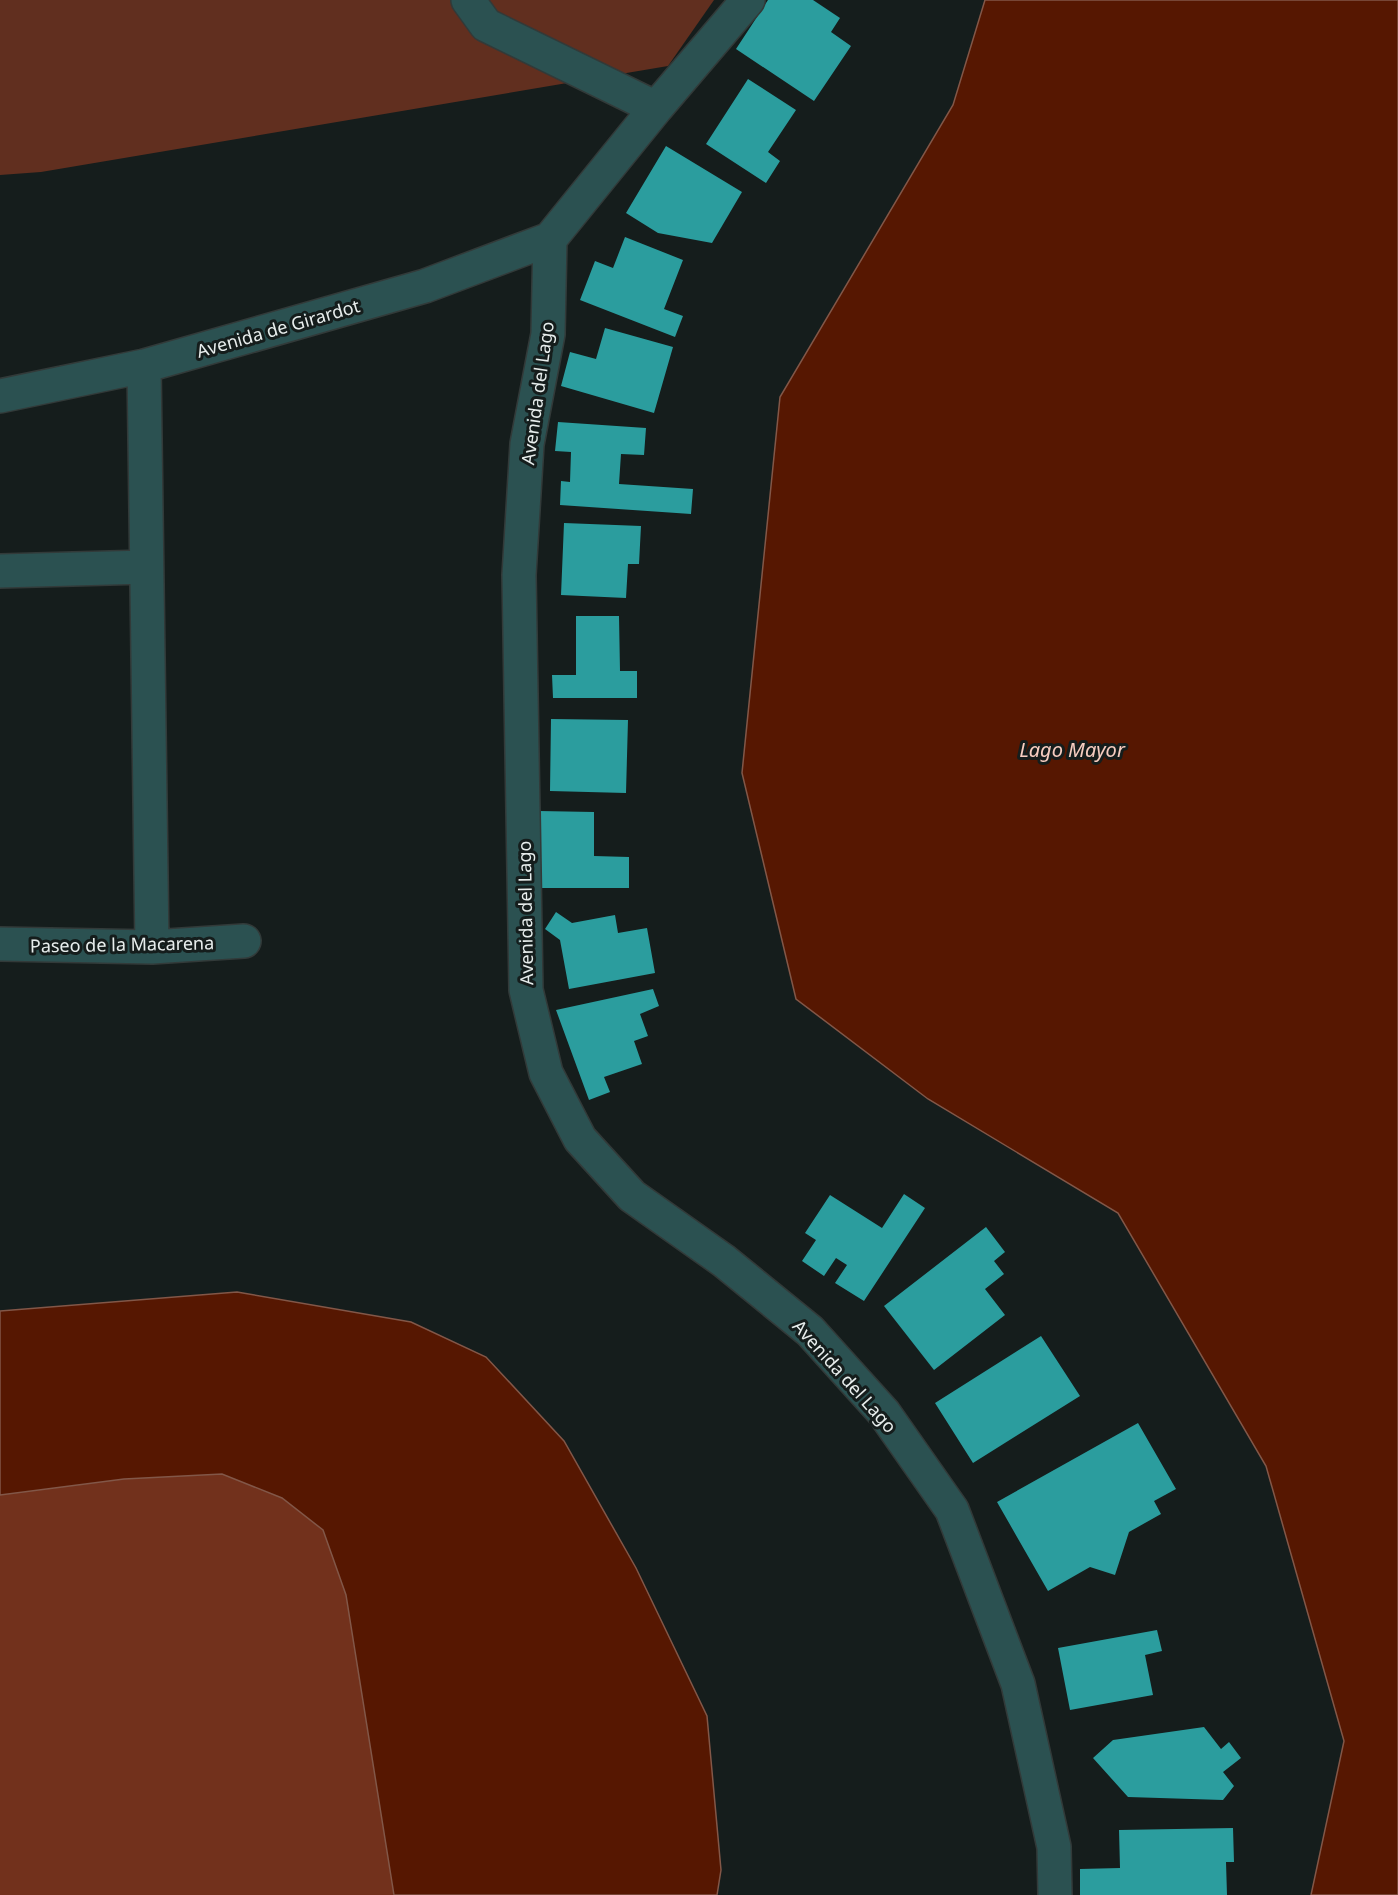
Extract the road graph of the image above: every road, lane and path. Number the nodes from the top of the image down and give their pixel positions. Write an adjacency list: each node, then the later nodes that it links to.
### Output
1 (468, 0): 3 (street)
2 (748, 0): 3 (street)
3 (656, 108): 4 (street)
4 (550, 239): 5 (street, Avenida de Girardot); 12 (street, Avenida del Lago)
5 (144, 366): 6 (street, Avenida de Girardot); 7 (street)
6 (0, 396)
7 (147, 567): 8 (street); 11 (street)
8 (0, 571)
9 (244, 941): 11 (street, Paseo de la Macarena)
10 (0, 944): 11 (street, Paseo de la Macarena)
11 (152, 947)
12 (1055, 1895)

